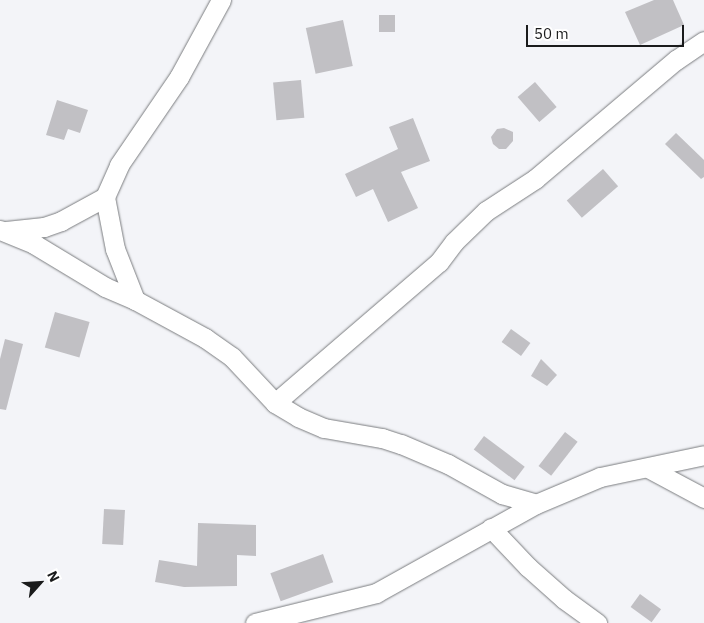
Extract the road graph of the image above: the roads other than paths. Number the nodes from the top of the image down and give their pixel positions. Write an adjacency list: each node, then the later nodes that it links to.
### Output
1 (220, 0): 3 (street)
2 (704, 41): 6 (street)
3 (105, 198): 4 (street); 5 (street)
4 (1, 231): 5 (street)
5 (135, 300): 6 (street)
6 (275, 403): 10 (street)
7 (704, 455): 8 (street)
8 (648, 468): 9 (street); 10 (street)
9 (704, 498)
10 (536, 504): 11 (street)
11 (491, 528): 12 (street); 13 (street)
12 (255, 623)
13 (597, 623)

